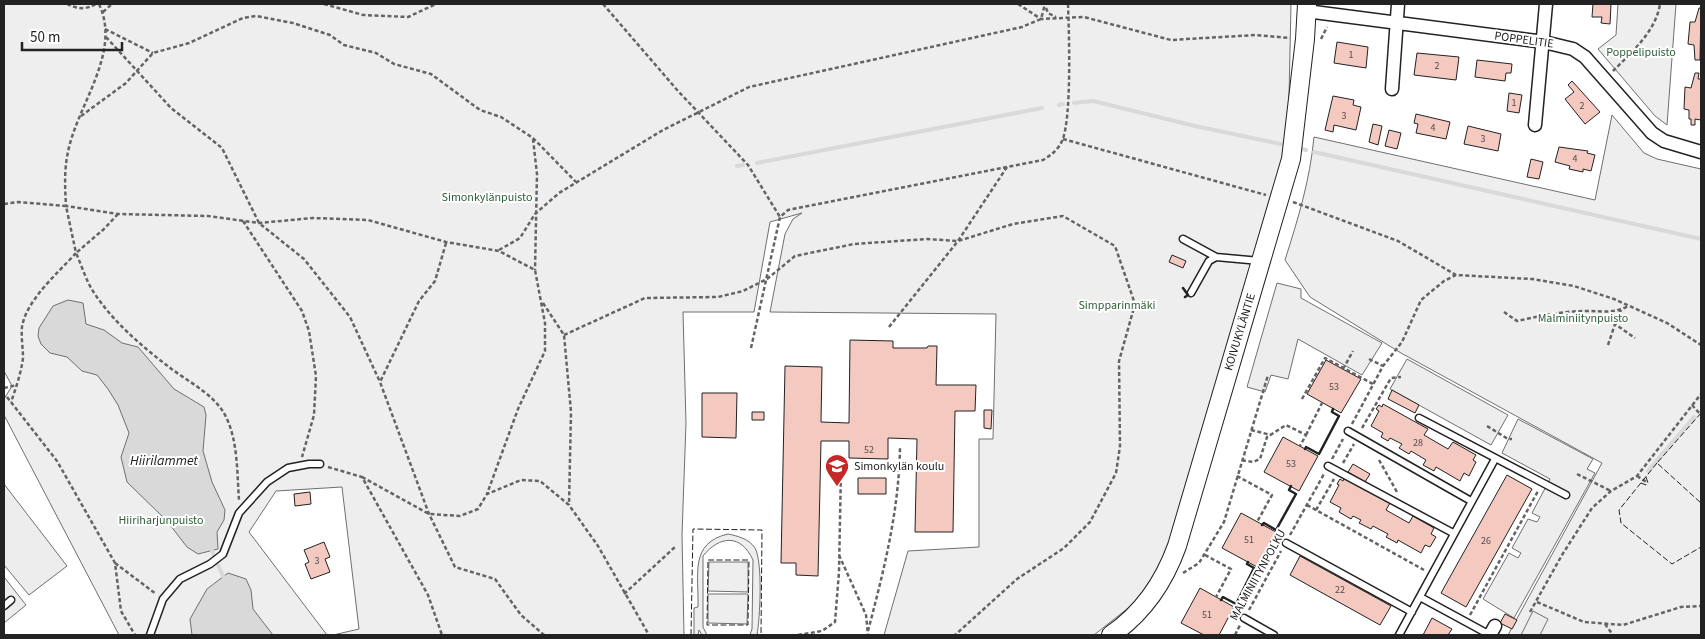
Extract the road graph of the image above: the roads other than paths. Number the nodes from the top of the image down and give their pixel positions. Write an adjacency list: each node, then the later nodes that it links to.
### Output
1 (1398, 4): 4 (street)
2 (1546, 4): 5 (street)
3 (1306, 7): 4 (street, POPPELITIE); 11 (main road, KOIVUKYLÄNTIE)
4 (1396, 23): 5 (street, POPPELITIE); 6 (street)
5 (1544, 42): 7 (street); 8 (street, POPPELITIE)
6 (1392, 90)
7 (1535, 125)
8 (1701, 152)
9 (1183, 239): 10 (lane)
10 (1216, 257): 11 (lane); 12 (lane)
11 (1262, 261): 29 (main road, KOIVUKYLÄNTIE)
12 (1191, 293)
13 (1419, 418): 15 (lane)
14 (1348, 431): 19 (lane)
15 (1495, 459): 18 (lane); 19 (lane)
16 (320, 464): 28 (lane)
17 (1328, 466): 20 (lane)
18 (1566, 495)
19 (1471, 501): 20 (lane)
20 (1453, 534): 22 (lane)
21 (1286, 543): 25 (lane)
22 (1420, 597): 25 (lane); 27 (lane)
23 (11, 600): 24 (lane)
24 (4, 606)
25 (1412, 612): 31 (lane)
26 (1244, 618): 30 (lane)
27 (1492, 632)
28 (150, 635)
29 (1111, 635)
30 (1274, 635)
31 (1399, 635)

